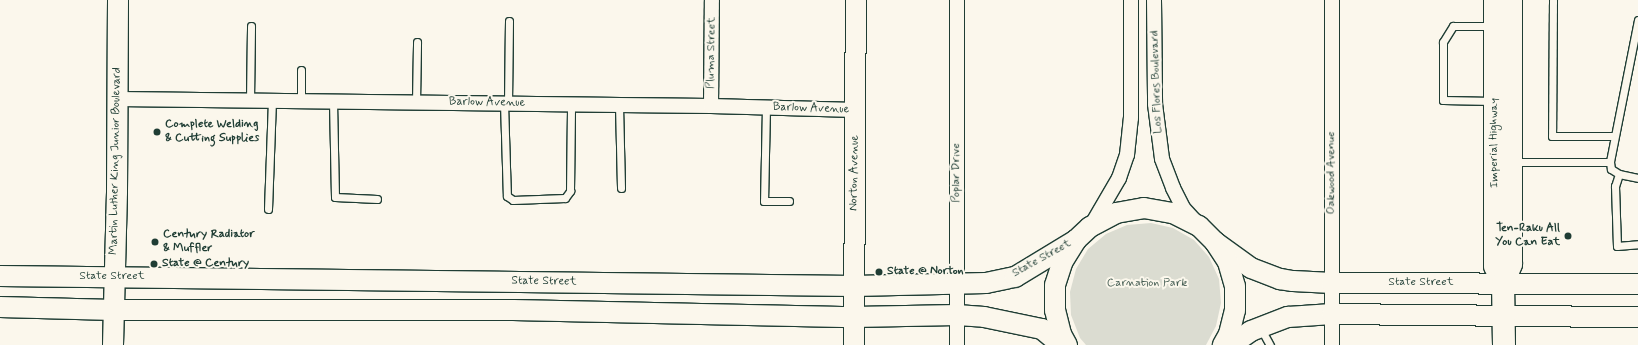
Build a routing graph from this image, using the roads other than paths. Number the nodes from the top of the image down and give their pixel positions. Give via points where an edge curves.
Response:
1 (118, 0) edge
2 (712, 0) edge
3 (856, 0) edge
4 (957, 0) edge
5 (1131, 0) edge
6 (1154, 0) edge
7 (1332, 0) edge
8 (1495, 0) edge
9 (1512, 0) edge
10 (1553, 0) edge
11 (1638, 20) edge
12 (509, 21) dead end
13 (251, 26) dead end
14 (1495, 26) junction
15 (417, 42) dead end
16 (301, 70) dead end
17 (117, 99) junction
18 (250, 100) junction
19 (272, 100) junction
20 (301, 101) junction
21 (333, 101) junction
22 (1495, 101) junction
23 (416, 102) junction
24 (506, 103) junction
25 (571, 104) junction
26 (619, 105) junction
27 (711, 106) junction
28 (766, 107) junction
29 (856, 110) junction
30 (1614, 136) junction
31 (1512, 162) junction
32 (1610, 162) junction
33 (1619, 174) junction
34 (1638, 178) edge
35 (621, 188) dead end
36 (377, 199) dead end
37 (789, 201) dead end
38 (268, 209) dead end
39 (1199, 226) junction
40 (1083, 233) junction
41 (1215, 242) junction
42 (1638, 244) edge
43 (0, 276) edge
44 (115, 278) junction
45 (514, 281) junction
46 (1332, 283) junction
47 (957, 284) junction
48 (1504, 284) junction
49 (1638, 284) edge
50 (854, 286) junction
51 (0, 307) edge
52 (114, 310) junction
53 (513, 310) junction
54 (1332, 314) junction
55 (957, 315) junction
56 (1504, 316) junction
57 (854, 317) junction
58 (1638, 317) edge
59 (1260, 327) junction
60 (113, 345) edge
61 (854, 345) edge
62 (957, 345) edge
63 (1061, 345) edge
64 (1067, 345) edge
65 (1223, 345) edge
66 (1231, 345) edge
67 (1270, 345) edge
68 (1332, 345) edge
69 (1504, 345) edge

1 - 17 main road, Martin Luther King Junior Boulevard
2 - 27 street, Pluma Street
3 - 29 main road, Norton Avenue
4 - 47 street, Poplar Drive
5 - 40 street, Los Flores Boulevard via 1131,118 1127,155 1119,178
6 - 39 street, Los Flores Boulevard via 1155,104 1162,159 1183,208
7 - 46 street, Oakwood Avenue
8 - 14 main road, Imperial Highway
9 - 31 main road, Imperial Highway
10 - 30 lane via 1552,136
11 - 30 lane
12 - 24 lane
13 - 18 lane
14 - 22 main road, Imperial Highway
14 - 22 lane via 1453,26 1443,42 1443,100
15 - 23 lane
16 - 20 lane
17 - 18 street, Barlow Avenue
17 - 44 main road, Martin Luther King Junior Boulevard
18 - 19 street, Barlow Avenue
19 - 20 street, Barlow Avenue
19 - 38 lane
20 - 21 street, Barlow Avenue
21 - 23 street, Barlow Avenue
21 - 36 lane via 335,197
22 - 48 main road, Imperial Highway via 1495,266
23 - 24 street, Barlow Avenue
24 - 25 street, Barlow Avenue
24 - 25 lane via 507,196 513,200 565,198 570,191
25 - 26 street, Barlow Avenue
26 - 27 street, Barlow Avenue
26 - 35 lane
27 - 28 street, Barlow Avenue
28 - 29 street, Barlow Avenue
28 - 37 lane via 764,201
29 - 50 main road, Norton Avenue
30 - 32 lane
31 - 32 lane
31 - 48 main road, Imperial Highway via 1512,264
32 - 33 lane via 1611,169
33 - 34 lane
33 - 42 lane via 1615,186 1617,246
39 - 40 main road, State Street via 1173,213 1144,208 1116,213
39 - 41 main road, State Street
40 - 47 main road, State Street via 1015,277 986,283
40 - 64 main road via 1063,261 1056,285 1055,310 1061,334
41 - 46 main road, State Street via 1251,268 1280,279
41 - 65 main road via 1228,262 1235,286 1235,310 1229,334
43 - 44 main road, State Street
44 - 45 main road, State Street
44 - 52 main road, Martin Luther King Junior Boulevard
45 - 50 main road, State Street
45 - 53 main road
46 - 48 main road, State Street
46 - 54 street, Oakwood Avenue
47 - 50 main road, State Street
47 - 55 street, Poplar Drive
48 - 49 main road, State Street
48 - 56 main road, Imperial Highway
50 - 57 main road, Norton Avenue
51 - 52 main road
52 - 53 main road
52 - 60 main road, Martin Luther King Junior Boulevard
53 - 57 main road
54 - 56 main road
54 - 59 main road via 1288,317
54 - 68 street, Oakwood Avenue
55 - 57 main road
55 - 62 street, Poplar Drive
55 - 63 main road via 984,317 1042,329
56 - 58 main road
56 - 69 main road, Imperial Highway
57 - 61 main road, Norton Avenue
59 - 66 main road
59 - 67 lane

